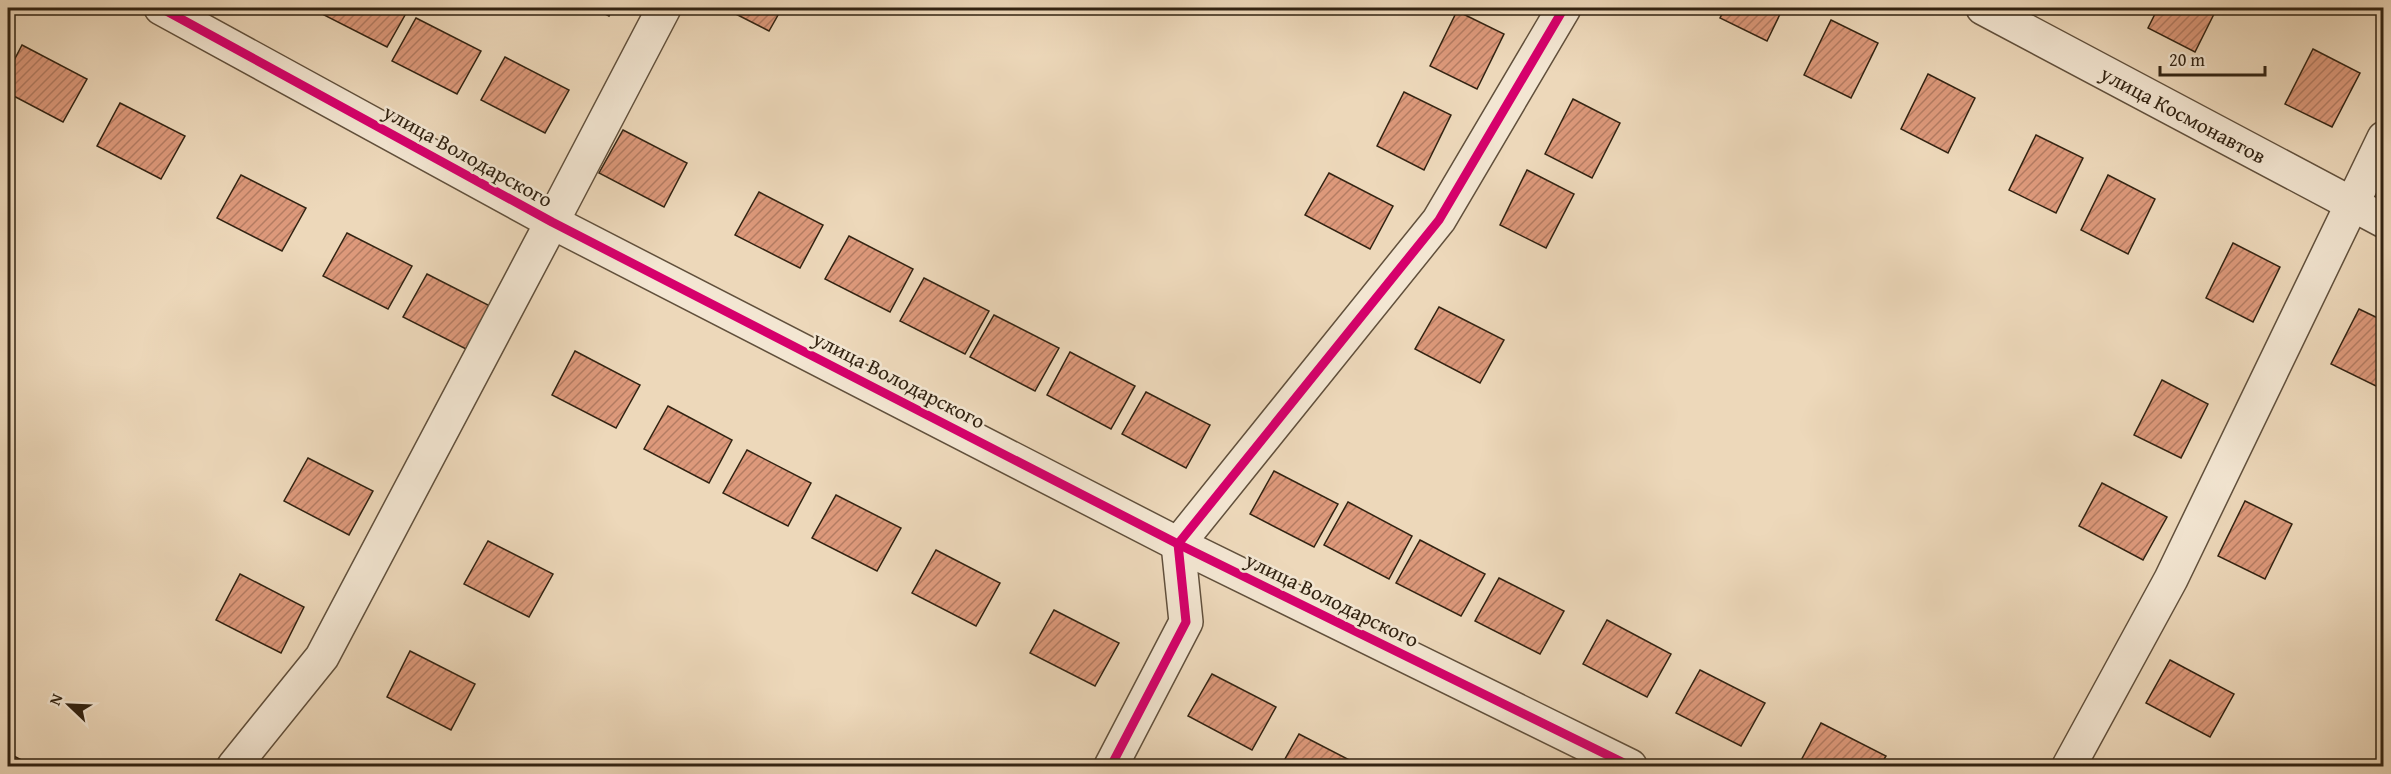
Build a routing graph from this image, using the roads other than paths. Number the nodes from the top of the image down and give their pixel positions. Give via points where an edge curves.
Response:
1 (160, 8) edge
2 (664, 8) edge
3 (1564, 8) edge
4 (1983, 8) edge
5 (2384, 138) edge
6 (2352, 206) junction
7 (2384, 221) edge
8 (552, 222) junction
9 (1178, 544) junction
10 (234, 766) edge
11 (1111, 766) edge
12 (1630, 766) edge
13 (2069, 766) edge

1 - 8 street, улица Володарского
2 - 8 street
3 - 9 street via 1439,220
4 - 6 street, улица Космонавтов
5 - 6 street
6 - 7 street, улица Космонавтов
6 - 13 street via 2171,579
8 - 9 street, улица Володарского
8 - 10 street via 322,657
9 - 11 street via 1186,622
9 - 12 street, улица Володарского

